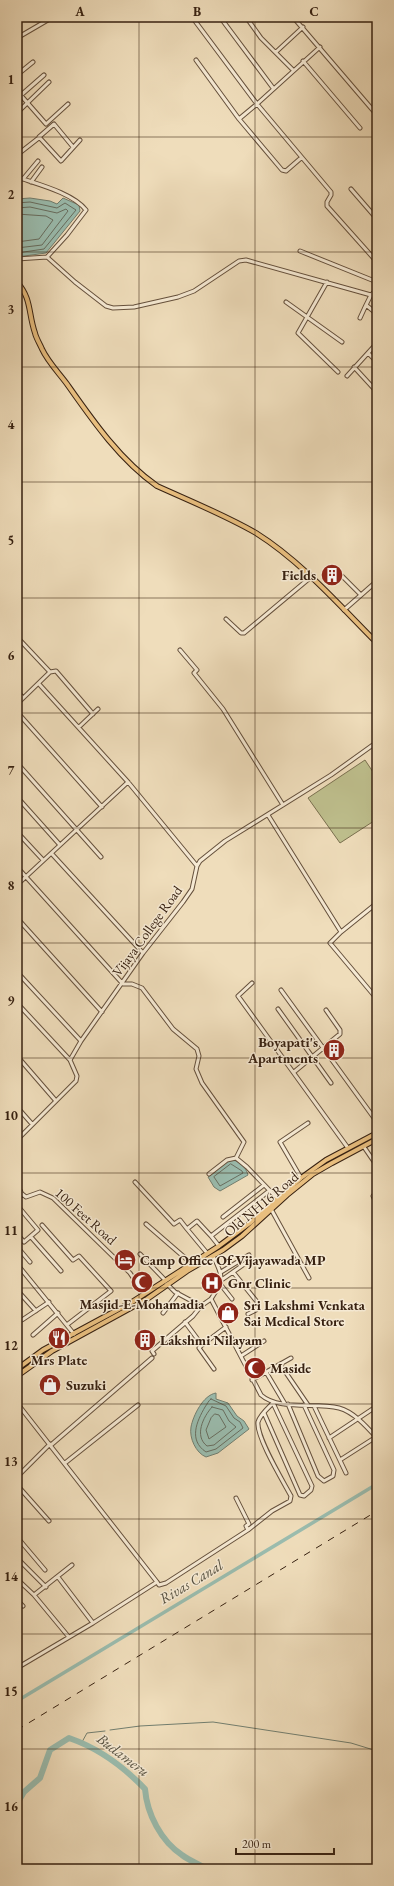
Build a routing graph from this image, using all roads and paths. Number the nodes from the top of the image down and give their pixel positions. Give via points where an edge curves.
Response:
1 (192, 17) edge
2 (220, 17) edge
3 (246, 17) edge
4 (293, 17) edge
5 (51, 18) edge
6 (302, 27) junction
7 (17, 38) edge
8 (320, 47) junction
9 (276, 52) junction
10 (196, 60) dead end
11 (303, 61) junction
12 (33, 62) dead end
13 (293, 70) junction
14 (17, 75) edge
15 (44, 75) dead end
16 (49, 82) dead end
17 (274, 88) junction
18 (17, 91) edge
19 (20, 96) junction
20 (28, 104) junction
21 (68, 104) dead end
22 (257, 104) junction
23 (17, 113) edge
24 (377, 115) edge
25 (240, 119) junction
26 (46, 124) junction
27 (49, 128) junction
28 (360, 128) dead end
29 (40, 138) junction
30 (80, 140) dead end
31 (73, 147) junction
32 (17, 155) edge
33 (301, 158) junction
34 (38, 161) dead end
35 (42, 167) dead end
36 (17, 177) edge
37 (23, 179) junction
38 (31, 182) junction
39 (351, 189) dead end
40 (377, 219) edge
41 (300, 251) dead end
42 (47, 257) junction
43 (17, 259) edge
44 (377, 262) edge
45 (17, 282) edge
46 (327, 282) junction
47 (377, 282) edge
48 (377, 289) edge
49 (370, 295) junction
50 (286, 302) dead end
51 (366, 305) junction
52 (377, 314) edge
53 (308, 317) junction
54 (360, 318) dead end
55 (342, 342) dead end
56 (377, 343) edge
57 (368, 353) junction
58 (377, 362) edge
59 (354, 367) junction
60 (338, 372) dead end
61 (347, 376) dead end
62 (377, 392) edge
63 (336, 570) dead end
64 (311, 577) junction
65 (377, 582) edge
66 (373, 585) junction
67 (377, 589) edge
68 (362, 596) junction
69 (344, 610) junction
70 (226, 619) dead end
71 (17, 637) edge
72 (377, 643) edge
73 (180, 650) dead end
74 (50, 672) junction
75 (39, 684) junction
76 (17, 691) edge
77 (23, 698) junction
78 (17, 704) edge
79 (98, 709) dead end
80 (17, 712) edge
81 (92, 714) junction
82 (79, 727) junction
83 (377, 742) edge
84 (17, 763) edge
85 (128, 782) junction
86 (17, 797) edge
87 (283, 806) junction
88 (102, 807) junction
89 (268, 815) junction
90 (77, 829) junction
91 (17, 832) edge
92 (60, 844) junction
93 (52, 854) junction
94 (101, 857) dead end
95 (43, 860) junction
96 (17, 866) edge
97 (196, 866) junction
98 (26, 877) junction
99 (17, 885) edge
100 (377, 903) edge
101 (17, 918) edge
102 (342, 932) junction
103 (330, 943) junction
104 (326, 944) dead end
105 (143, 953) junction
106 (17, 972) edge
107 (252, 983) dead end
108 (123, 984) junction
109 (281, 990) dead end
110 (377, 999) edge
111 (17, 1002) edge
112 (278, 1009) dead end
113 (326, 1010) dead end
114 (102, 1012) junction
115 (81, 1041) junction
116 (323, 1048) junction
117 (17, 1056) edge
118 (313, 1057) junction
119 (70, 1060) junction
120 (294, 1072) junction
121 (330, 1083) dead end
122 (56, 1102) junction
123 (17, 1107) edge
124 (377, 1122) edge
125 (308, 1123) dead end
126 (32, 1124) junction
127 (377, 1132) edge
128 (377, 1139) edge
129 (17, 1140) edge
130 (364, 1147) junction
131 (348, 1148) junction
132 (236, 1158) junction
133 (377, 1166) edge
134 (209, 1174) dead end
135 (301, 1178) junction
136 (135, 1182) dead end
137 (17, 1184) edge
138 (264, 1185) junction
139 (17, 1190) edge
140 (269, 1191) junction
141 (377, 1191) edge
142 (22, 1193) junction
143 (17, 1198) edge
144 (277, 1198) junction
145 (17, 1205) edge
146 (377, 1205) edge
147 (271, 1209) junction
148 (223, 1217) dead end
149 (146, 1224) dead end
150 (42, 1225) dead end
151 (187, 1229) junction
152 (17, 1234) edge
153 (211, 1236) junction
154 (31, 1237) junction
155 (219, 1246) junction
156 (17, 1250) edge
157 (207, 1253) junction
158 (140, 1254) dead end
159 (249, 1255) dead end
160 (213, 1256) junction
161 (250, 1260) dead end
162 (30, 1262) dead end
163 (191, 1263) junction
164 (17, 1264) edge
165 (61, 1272) dead end
166 (221, 1272) junction
167 (233, 1272) junction
168 (309, 1278) dead end
169 (222, 1279) junction
170 (166, 1282) junction
171 (221, 1285) junction
172 (17, 1290) edge
173 (178, 1293) junction
174 (144, 1294) junction
175 (147, 1299) junction
176 (211, 1299) junction
177 (232, 1299) dead end
178 (49, 1302) junction
179 (201, 1306) junction
180 (36, 1311) junction
181 (58, 1313) junction
182 (163, 1314) dead end
183 (248, 1314) dead end
184 (17, 1319) edge
185 (184, 1322) junction
186 (68, 1324) junction
187 (226, 1327) junction
188 (74, 1334) junction
189 (33, 1335) dead end
190 (264, 1341) dead end
191 (202, 1345) junction
192 (154, 1354) dead end
193 (241, 1356) junction
194 (152, 1358) dead end
195 (291, 1358) dead end
196 (280, 1364) junction
197 (17, 1369) edge
198 (214, 1369) dead end
199 (266, 1372) junction
200 (17, 1376) edge
201 (252, 1380) junction
202 (17, 1403) edge
203 (273, 1403) junction
204 (287, 1404) junction
205 (138, 1405) dead end
206 (306, 1405) junction
207 (314, 1406) junction
208 (377, 1406) edge
209 (264, 1413) junction
210 (358, 1419) junction
211 (376, 1436) edge
212 (329, 1438) junction
213 (50, 1445) junction
214 (340, 1460) junction
215 (65, 1463) junction
216 (346, 1472) dead end
217 (17, 1477) edge
218 (17, 1485) edge
219 (236, 1498) dead end
220 (50, 1521) dead end
221 (248, 1530) junction
222 (17, 1537) edge
223 (17, 1558) edge
224 (72, 1565) dead end
225 (45, 1570) dead end
226 (58, 1577) junction
227 (17, 1579) edge
228 (157, 1582) junction
229 (46, 1586) junction
230 (34, 1595) junction
231 (17, 1600) edge
232 (23, 1606) dead end
233 (93, 1623) junction
234 (68, 1636) junction
235 (17, 1668) edge

1 - 22 street
2 - 17 street
3 - 9 street via 261,38
4 - 6 street
5 - 7 street
6 - 8 street
6 - 9 street
8 - 11 street
8 - 24 street
9 - 13 street
10 - 25 street
11 - 13 street
11 - 28 street
12 - 14 street
13 - 17 street
15 - 19 street
16 - 20 street
17 - 22 street
18 - 19 street
19 - 20 street
20 - 23 street
20 - 26 street
21 - 26 street
22 - 25 street
22 - 33 street
25 - 33 street via 283,171
26 - 27 street
27 - 29 street
27 - 31 street via 54,124
29 - 31 street via 61,161
29 - 32 street
30 - 31 street
33 - 44 street via 331,192 327,206
34 - 37 street
35 - 38 street
36 - 37 street
37 - 38 street
38 - 42 street via 81,203 86,210
39 - 40 street
41 - 47 street
42 - 43 street
42 - 46 street via 106,306 113,308 140,306 189,293 239,261 246,260
45 - 64 main road via 28,299 35,333 44,352 98,428 147,479 256,534
46 - 49 street
46 - 53 street
48 - 49 street
49 - 51 street
50 - 53 street
51 - 52 street
51 - 54 street
53 - 55 street
53 - 60 street via 298,331 299,335
56 - 57 street
57 - 58 street
57 - 59 street
59 - 61 street
59 - 62 street
63 - 68 street
64 - 69 main road
64 - 70 street via 244,633
65 - 66 street
66 - 67 street
66 - 68 street
68 - 69 street
69 - 72 main road
71 - 74 street
73 - 87 street via 197,670 194,673 223,709
74 - 75 street
74 - 81 street via 56,671
75 - 77 street
75 - 82 street
76 - 77 street
77 - 78 street
79 - 81 street
80 - 88 street
81 - 82 street
82 - 85 street
83 - 87 street
84 - 90 street
85 - 88 street
85 - 97 street
86 - 92 street
87 - 89 street
88 - 90 street
89 - 97 street via 208,853
89 - 102 street
90 - 92 street
90 - 94 street
91 - 95 street
92 - 93 street
93 - 95 street
93 - 105 street
95 - 98 street
96 - 98 street
97 - 105 street, Vijaya College Road via 194,880 187,896
98 - 99 street
98 - 108 street
100 - 102 street
101 - 114 street
102 - 103 street
103 - 104 street
103 - 110 street
105 - 108 street, Vijaya College Road
106 - 115 street
107 - 120 street via 238,996
108 - 114 street, Vijaya College Road
108 - 132 street via 142,988 173,1028 196,1049 199,1056 196,1069 202,1084 244,1142
109 - 116 street
111 - 119 street
112 - 118 street
113 - 116 street via 341,1032
114 - 115 street, Vijaya College Road
115 - 119 street, Vijaya College Road
116 - 118 street
116 - 124 street
117 - 122 street
118 - 120 street
118 - 121 street
119 - 122 street via 77,1076 76,1081
120 - 131 street
122 - 126 street
123 - 126 street
125 - 135 street via 280,1142
126 - 129 street
127 - 131 main road, Old NH16 Road
128 - 130 main road, Old NH16 Road
130 - 133 street
130 - 147 main road, Old NH16 Road via 314,1174
131 - 135 main road, Old NH16 Road
132 - 134 street via 226,1160
132 - 138 street
135 - 144 main road, Old NH16 Road
136 - 151 street via 174,1224 180,1220
137 - 142 street
138 - 140 street
138 - 148 street
139 - 142 street
140 - 144 street
140 - 153 street
141 - 146 street via 373,1196
142 - 143 street
142 - 174 street, 100 Feet Road via 29,1197 40,1192 53,1198 130,1273
144 - 155 main road, Old NH16 Road via 250,1223
145 - 154 street via 38,1230
147 - 160 main road, Old NH16 Road via 242,1236
147 - 168 street
149 - 163 street
150 - 186 street via 73,1260 79,1256 111,1291
151 - 153 street via 197,1221
151 - 157 street
152 - 154 street via 24,1242
153 - 155 street
154 - 165 street
155 - 157 main road, Old NH16 Road
156 - 162 street via 19,1249
157 - 163 main road, Old NH16 Road
158 - 170 street
159 - 166 street
160 - 166 street
160 - 170 main road, Old NH16 Road
161 - 167 street
163 - 170 main road, Old NH16 Road
164 - 178 street
166 - 169 street
167 - 169 street
167 - 183 street via 258,1303 256,1310
169 - 171 street
170 - 173 street
170 - 174 main road, Old NH16 Road
170 - 175 main road, Old NH16 Road
171 - 176 street
171 - 177 street
172 - 180 street
173 - 179 street
173 - 182 street
174 - 175 main road
174 - 188 main road, Old NH16 Road
175 - 200 main road, Old NH16 Road via 52,1351
176 - 179 street
176 - 187 street
178 - 180 street
178 - 181 street
179 - 185 street
180 - 184 street via 22,1320
181 - 186 street
181 - 189 street
185 - 191 street
185 - 192 street via 152,1351
186 - 188 street
187 - 191 street
187 - 193 street
188 - 197 main road, Old NH16 Road via 43,1350
190 - 193 street
191 - 198 street via 199,1348
193 - 201 street
194 - 213 street
195 - 196 street
196 - 199 street
196 - 206 street
199 - 201 street
199 - 204 street
201 - 203 street via 261,1395
202 - 213 street
203 - 204 street
203 - 209 street
203 - 209 street via 312,1486 304,1496 299,1493
204 - 206 street
204 - 206 street via 318,1476 324,1481 333,1476 334,1470
205 - 215 street
206 - 207 street
207 - 210 street via 339,1408
207 - 212 street
208 - 210 street
209 - 221 street via 260,1418 259,1429 291,1499
210 - 211 street
210 - 212 street
211 - 214 street
212 - 214 street
213 - 215 street
213 - 217 street
214 - 216 street
215 - 228 street
218 - 220 street
219 - 221 street via 249,1524 246,1526
221 - 228 street via 166,1583 159,1585
222 - 225 street
223 - 229 street
224 - 226 street
226 - 229 street
226 - 233 street
227 - 230 street
228 - 233 street
229 - 230 street
230 - 234 street
231 - 232 street
233 - 234 street
234 - 235 street

